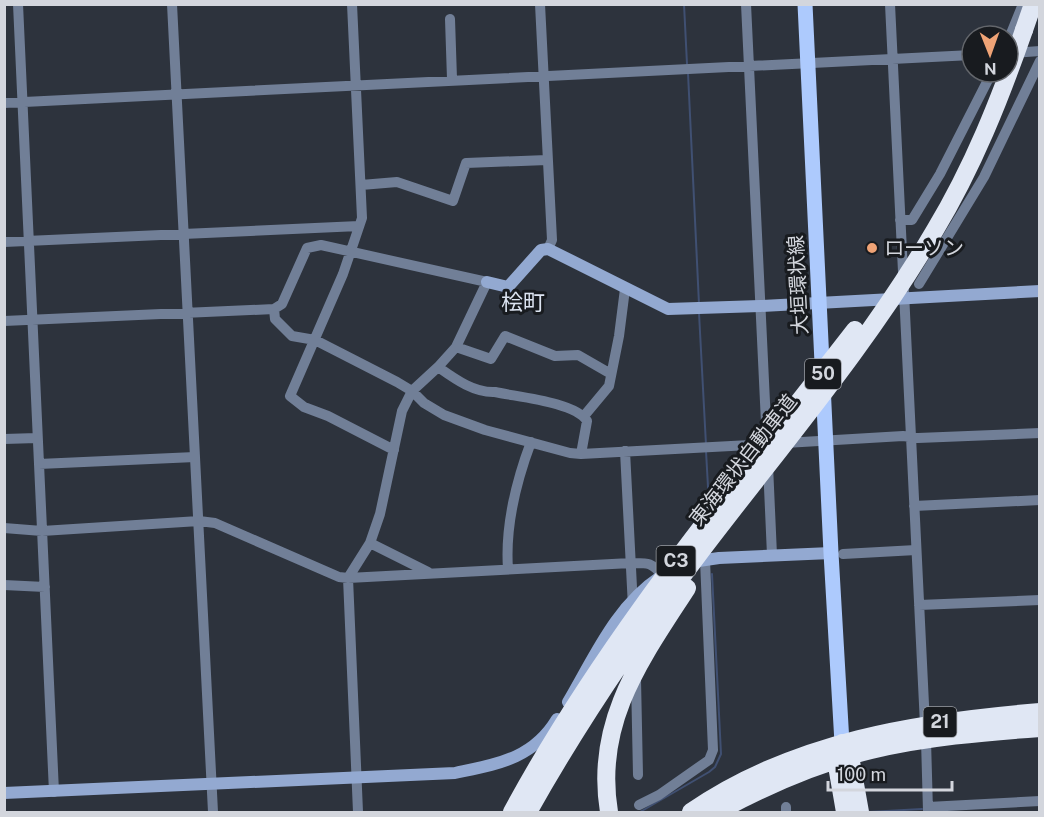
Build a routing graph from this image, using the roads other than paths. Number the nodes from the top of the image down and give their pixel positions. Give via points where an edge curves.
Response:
1 (18, 4) edge
2 (172, 4) edge
3 (352, 4) edge
4 (540, 4) edge
5 (746, 4) edge
6 (805, 4) edge
7 (890, 4) edge
8 (1023, 4) edge
9 (1033, 4) edge
10 (450, 19) dead end
11 (1015, 24) edge
12 (1024, 30) junction
13 (1020, 38) edge
14 (1040, 51) edge
15 (1020, 52) edge
16 (960, 55) edge
17 (893, 58) junction
18 (1040, 61) edge
19 (808, 63) junction
20 (748, 65) junction
21 (544, 75) junction
22 (452, 80) junction
23 (356, 84) junction
24 (986, 84) edge
25 (999, 84) edge
26 (176, 93) junction
27 (22, 102) junction
28 (4, 103) edge
29 (547, 160) junction
30 (361, 185) junction
31 (926, 200) junction
32 (960, 218) junction
33 (900, 220) junction
34 (359, 226) junction
35 (184, 234) junction
36 (28, 241) junction
37 (4, 242) edge
38 (548, 249) junction
39 (351, 251) junction
40 (487, 282) junction
41 (919, 284) dead end
42 (625, 289) junction
43 (1040, 291) edge
44 (904, 298) junction
45 (820, 303) junction
46 (760, 306) junction
47 (274, 309) junction
48 (188, 312) junction
49 (31, 320) junction
50 (4, 321) edge
51 (315, 340) junction
52 (456, 347) junction
53 (438, 367) junction
54 (611, 374) junction
55 (412, 391) junction
56 (810, 412) junction
57 (584, 416) junction
58 (1040, 433) edge
59 (911, 437) junction
60 (38, 438) junction
61 (4, 439) edge
62 (826, 440) junction
63 (531, 442) junction
64 (767, 444) junction
65 (394, 450) junction
66 (625, 451) junction
67 (581, 453) junction
68 (195, 457) junction
69 (39, 464) junction
70 (1040, 500) edge
71 (914, 506) junction
72 (199, 521) junction
73 (4, 528) edge
74 (42, 531) junction
75 (369, 543) junction
76 (916, 550) junction
77 (837, 553) junction
78 (772, 555) junction
79 (705, 560) junction
80 (631, 563) junction
81 (508, 570) junction
82 (431, 574) junction
83 (662, 575) junction
84 (348, 578) junction
85 (4, 585) edge
86 (45, 587) junction
87 (633, 597) junction
88 (1040, 600) edge
89 (919, 605) junction
90 (1040, 712) edge
91 (568, 716) junction
92 (1040, 728) edge
93 (926, 732) junction
94 (843, 753) junction
95 (638, 775) dead end
96 (357, 777) junction
97 (212, 783) junction
98 (54, 792) junction
99 (4, 793) edge
100 (1040, 801) edge
101 (639, 805) dead end
102 (1016, 807) edge
103 (928, 810) edge
104 (213, 813) edge
105 (358, 813) edge
106 (505, 813) edge
107 (512, 813) edge
108 (528, 813) edge
109 (609, 813) edge
110 (692, 813) edge
111 (717, 813) edge
112 (845, 813) edge
113 (860, 813) edge

1 - 27 street
2 - 26 street
3 - 23 street
4 - 21 street
5 - 20 street
6 - 19 main road, 大垣環状線 / 50
7 - 17 street
8 - 11 street
9 - 12 highway, 東海環状自動車道 / C3
10 - 22 street
12 - 13 highway, 東海環状自動車道 / C3, bridge
12 - 56 highway, 東海環状自動車道 / C3, bridge via 984,135 935,231
14 - 15 street
16 - 17 street
17 - 19 street
17 - 33 street
18 - 32 street
19 - 20 street
19 - 45 main road, 大垣環状線 / 50
20 - 21 street
20 - 46 street
21 - 22 street
21 - 29 street
22 - 23 street
23 - 26 street
23 - 30 street
24 - 31 street
25 - 91 highway, 東海環状自動車道 / C3, bridge via 951,180 890,280 637,613
26 - 27 street
26 - 35 street
27 - 28 street
27 - 36 street
29 - 30 street via 466,163 453,201 397,182
29 - 38 street via 552,240
30 - 34 street
31 - 32 street
31 - 33 street via 912,220
32 - 41 street
33 - 44 street
34 - 35 street
34 - 39 street
35 - 36 street
35 - 48 street
36 - 37 street
36 - 49 street
38 - 40 street via 541,250 508,287
38 - 42 street
39 - 40 street
39 - 47 street via 321,245 307,248 282,304
39 - 51 street
40 - 52 street
42 - 46 street via 662,308
42 - 54 street
43 - 44 street
44 - 45 street
44 - 59 street
45 - 46 street
45 - 62 main road, 大垣環状線 / 50
46 - 64 street
47 - 48 street
47 - 51 street via 275,319 292,336
48 - 49 street
48 - 68 street
49 - 50 street
49 - 60 street
51 - 55 street
51 - 65 street via 290,396 304,407
52 - 53 street
52 - 54 street via 491,359 504,336 555,356 578,355
53 - 55 street
53 - 57 street via 456,380 485,392 564,406
54 - 57 street via 609,386
55 - 63 street via 444,415
55 - 65 street via 402,411
56 - 108 highway, 東海環状自動車道 / C3, bridge via 650,620
56 - 109 highway, bridge via 700,568 629,680 609,743
57 - 67 street via 587,421
58 - 59 street
59 - 62 street
59 - 71 street
60 - 61 street
60 - 69 street
62 - 64 street
62 - 77 main road, 大垣環状線 / 50
63 - 67 street
63 - 81 street via 512,507
64 - 66 street
64 - 78 street
65 - 75 street via 380,514
66 - 67 street
66 - 80 street
68 - 69 street
68 - 72 street
69 - 74 street
70 - 71 street
71 - 76 street
72 - 74 street
72 - 84 street via 216,523
72 - 97 street
73 - 74 street
74 - 86 street
75 - 82 street
75 - 84 street
76 - 77 street
76 - 89 street
77 - 78 street
77 - 94 main road, 大垣環状線 / 50
78 - 79 street
79 - 83 street
79 - 101 street via 713,750 709,760
80 - 81 street
80 - 83 street via 650,563
80 - 87 street
81 - 82 street
82 - 84 street
83 - 87 street
84 - 96 street
85 - 86 street
86 - 98 street
87 - 95 street
87 - 96 street via 538,744 498,764 455,773
88 - 89 street
89 - 93 street
90 - 93 highway, 21
91 - 106 highway, bridge
91 - 107 highway, 東海環状自動車道 / C3, bridge
92 - 93 highway, 21 via 969,734
93 - 94 highway, 21 via 870,735
93 - 103 street
94 - 110 highway, 21 via 783,763
94 - 111 highway, 21
94 - 112 highway
94 - 113 highway
96 - 97 street
96 - 105 street
97 - 98 street
97 - 104 street
98 - 99 street
100 - 102 street
102 - 103 street

